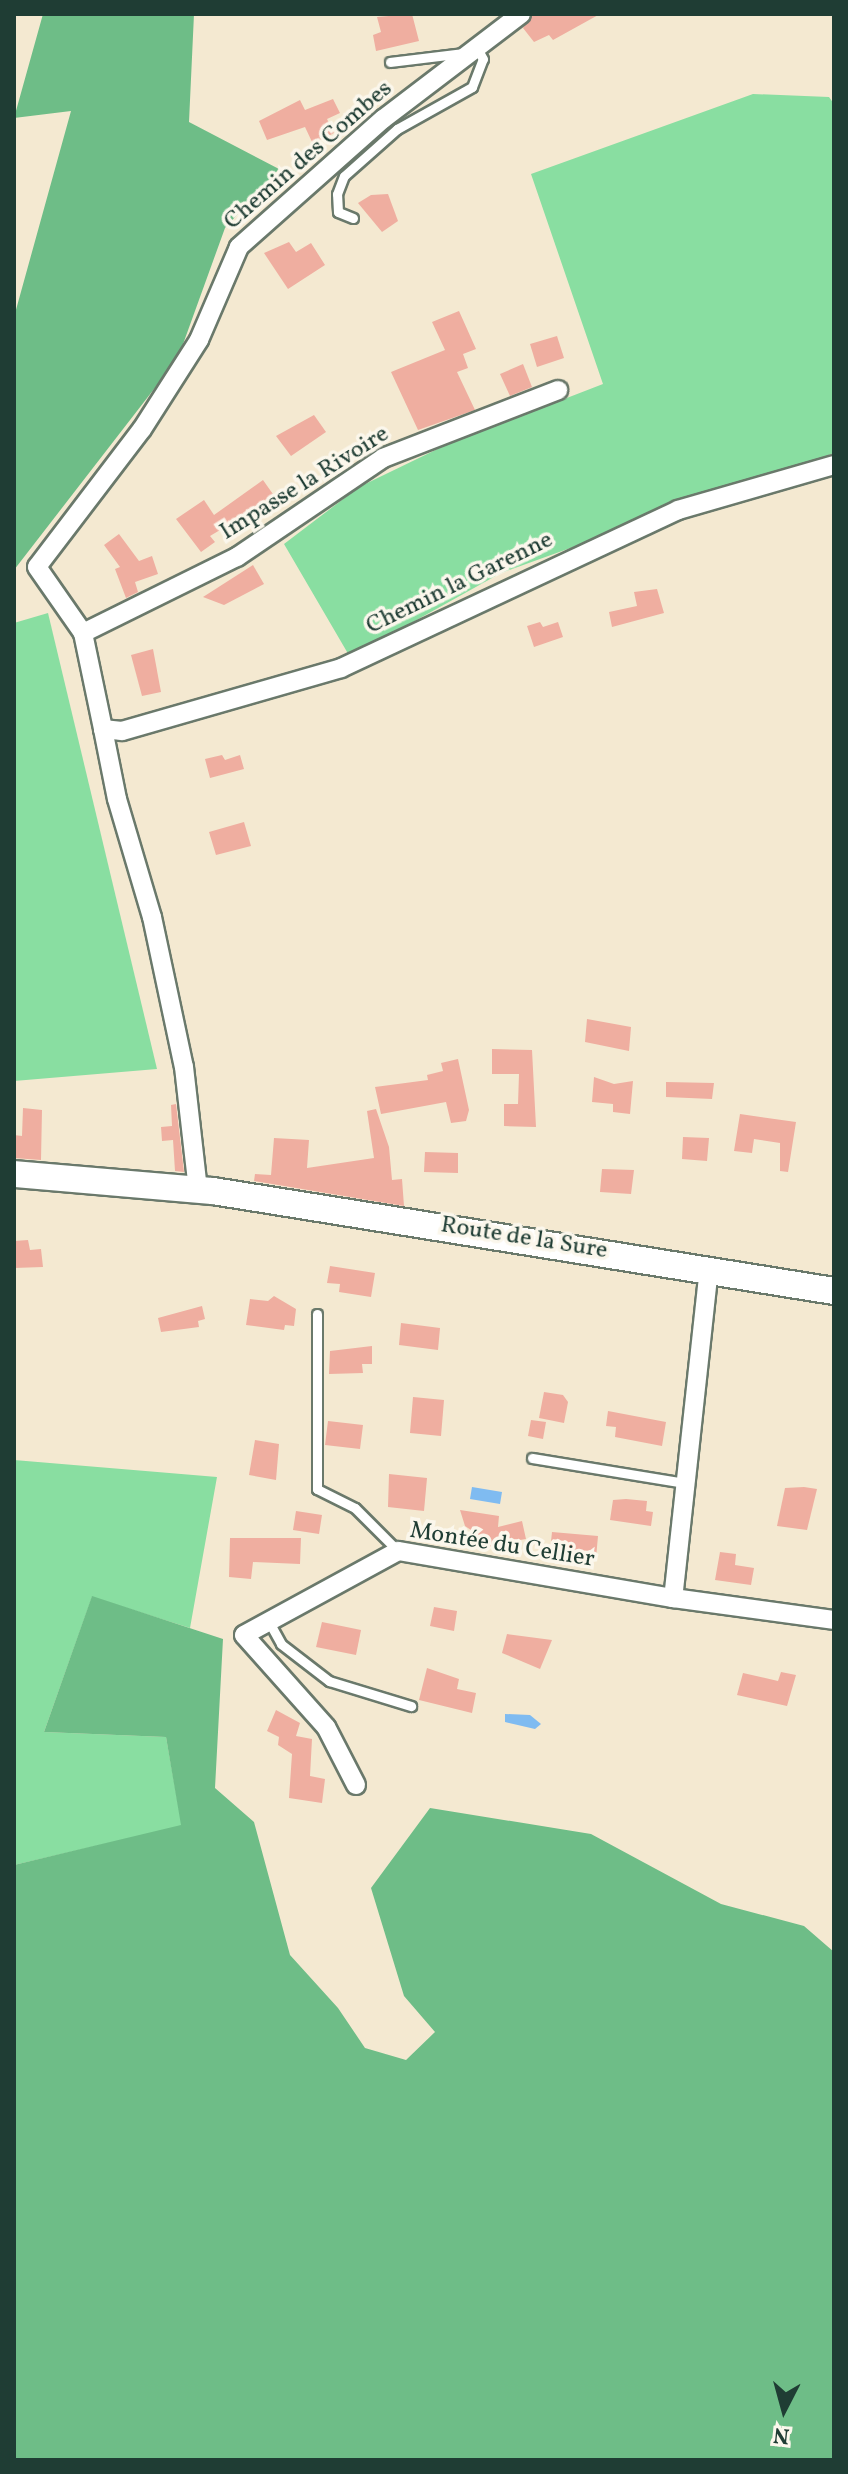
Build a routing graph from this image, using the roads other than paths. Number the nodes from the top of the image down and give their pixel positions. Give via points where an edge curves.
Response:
1 (521, 14) edge
2 (474, 50) junction
3 (390, 62) dead end
4 (353, 218) dead end
5 (558, 390) dead end
6 (834, 465) edge
7 (83, 633) junction
8 (103, 729) junction
9 (14, 1174) edge
10 (205, 1190) junction
11 (709, 1268) junction
12 (834, 1291) edge
13 (317, 1314) dead end
14 (532, 1458) dead end
15 (685, 1483) junction
16 (398, 1551) junction
17 (673, 1598) junction
18 (834, 1620) edge
19 (269, 1622) junction
20 (411, 1706) dead end
21 (356, 1785) dead end

1 - 2 street, Chemin des Combes
2 - 3 lane
2 - 4 lane via 483,59 472,87 397,129 344,176 338,212
2 - 7 street, Chemin des Combes via 383,119 239,247 199,340 142,429 37,567
5 - 7 street, Impasse la Rivoire via 383,458 237,557
6 - 8 street, Chemin la Garenne via 678,510 341,668 122,731
7 - 8 street
8 - 10 street via 117,799 152,917
9 - 10 main road, Route de la Sure
10 - 11 main road, Route de la Sure
11 - 12 main road, Route de la Sure
11 - 15 street
13 - 16 lane via 317,1489 355,1508
14 - 15 lane
15 - 17 street
16 - 17 street, Montée du Cellier
16 - 19 street, Montée du Cellier
17 - 18 street, Montée du Cellier
19 - 20 lane via 281,1644 329,1681
19 - 21 street, Montée du Cellier via 244,1635 326,1727

